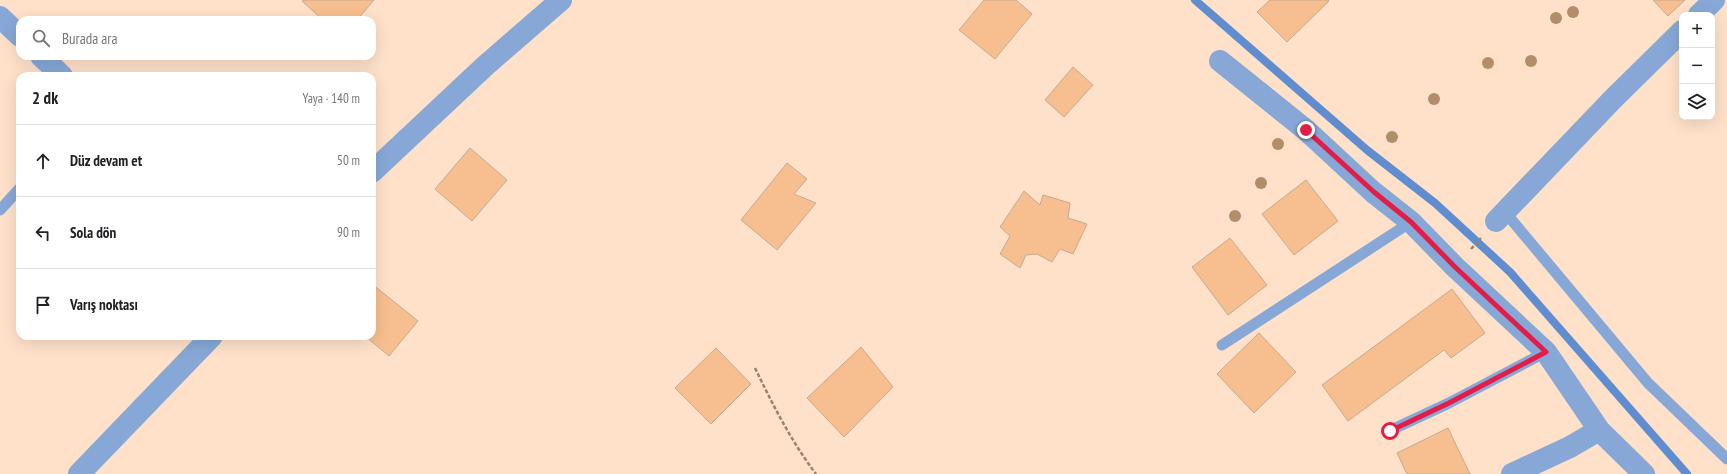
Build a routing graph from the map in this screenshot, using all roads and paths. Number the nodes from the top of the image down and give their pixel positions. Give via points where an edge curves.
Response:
1 (561, 0) edge
2 (1714, 0) edge
3 (1702, 12) edge
4 (0, 17) edge
5 (16, 32) edge
6 (1679, 35) edge
7 (45, 60) edge
8 (1220, 62) dead end
9 (58, 72) edge
10 (376, 168) edge
11 (16, 192) edge
12 (0, 210) edge
13 (1501, 216) joint
14 (1411, 222) junction
15 (208, 340) edge
16 (1222, 346) dead end
17 (1546, 352) junction
18 (755, 368) dead end
19 (1599, 430) junction
20 (1390, 431) dead end
21 (1727, 459) edge
22 (79, 474) edge
23 (816, 474) edge
24 (1512, 474) edge
25 (1644, 474) edge

1 - 10 street via 485,66
2 - 3 street
4 - 5 street
6 - 13 street
7 - 9 street
8 - 14 street via 1306,130
11 - 12 lane
13 - 21 lane via 1648,383
14 - 16 lane
14 - 17 street via 1459,263
15 - 22 street
17 - 19 street
17 - 20 lane
18 - 23 path via 796,446
19 - 24 street
19 - 25 street

